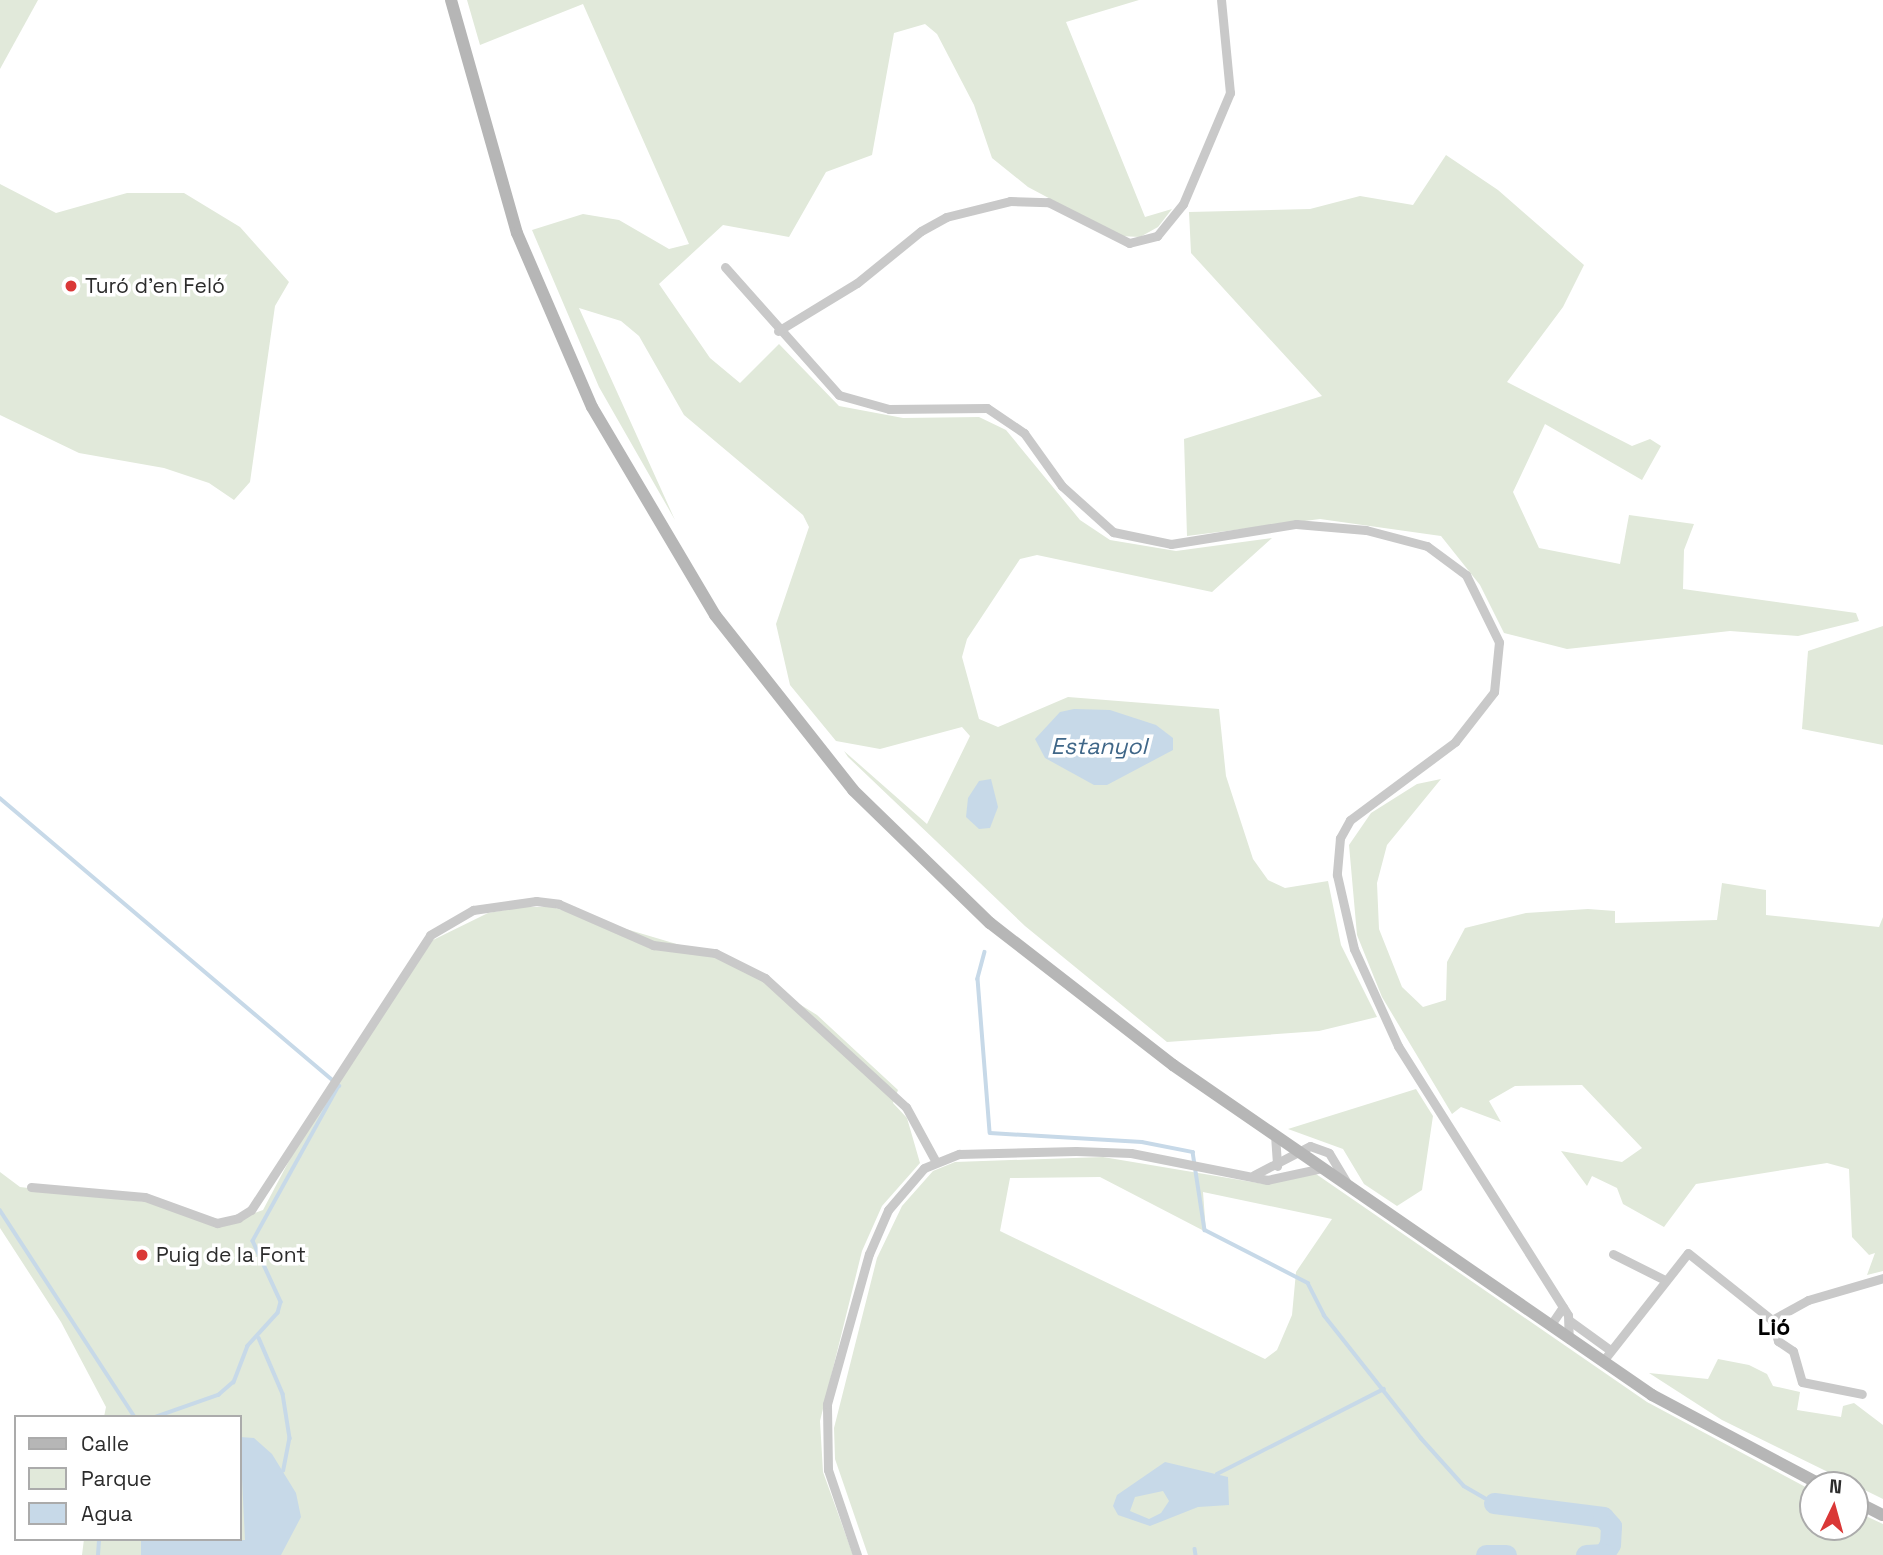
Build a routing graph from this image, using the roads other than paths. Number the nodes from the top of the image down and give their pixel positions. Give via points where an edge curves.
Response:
1 (451, 0) edge
2 (1221, 0) edge
3 (725, 267) dead end
4 (778, 331) junction
5 (1275, 1135) junction
6 (1297, 1151) junction
7 (936, 1162) junction
8 (1277, 1166) junction
9 (1322, 1168) junction
10 (1292, 1172) junction
11 (1249, 1177) junction
12 (1349, 1186) junction
13 (31, 1187) dead end
14 (1613, 1254) dead end
15 (1883, 1278) edge
16 (1665, 1280) junction
17 (1563, 1307) junction
18 (1772, 1320) junction
19 (1570, 1321) junction
20 (1550, 1325) junction
21 (1569, 1339) junction
22 (1606, 1356) junction
23 (1862, 1394) dead end
24 (1799, 1474) edge
25 (857, 1555) edge

1 - 5 main road via 493,160 550,316 635,488 729,636 853,790 981,915 1090,1004
2 - 4 street via 1230,93 1183,204 1157,236 1122,242 1048,202 1010,201 930,226 857,283
3 - 4 street
4 - 17 street via 823,381 859,404 961,405 1007,418 1062,486 1113,532 1171,544 1296,524 1366,530 1427,546 1466,575 1499,642 1494,692 1455,742 1350,820 1340,838 1337,875 1354,949 1398,1046
5 - 6 main road
5 - 8 street
6 - 8 street
6 - 9 main road
6 - 10 street
6 - 12 street via 1310,1146 1329,1153
7 - 11 street via 975,1152 1106,1151
7 - 13 street via 906,1107 765,978 715,953 653,945 584,914 536,901 473,910 430,935 251,1210 238,1218 217,1223 145,1197
7 - 25 street via 910,1181 878,1230 827,1404 828,1469
8 - 11 street
9 - 10 street
9 - 12 main road
10 - 11 street via 1267,1180
12 - 20 main road
14 - 16 street
15 - 18 street via 1808,1300
16 - 18 street via 1688,1253
16 - 22 street
17 - 19 street
17 - 20 street
18 - 23 street via 1778,1340 1793,1351 1802,1382
19 - 21 street
19 - 22 street
20 - 21 main road
21 - 22 main road
22 - 24 main road via 1700,1424

